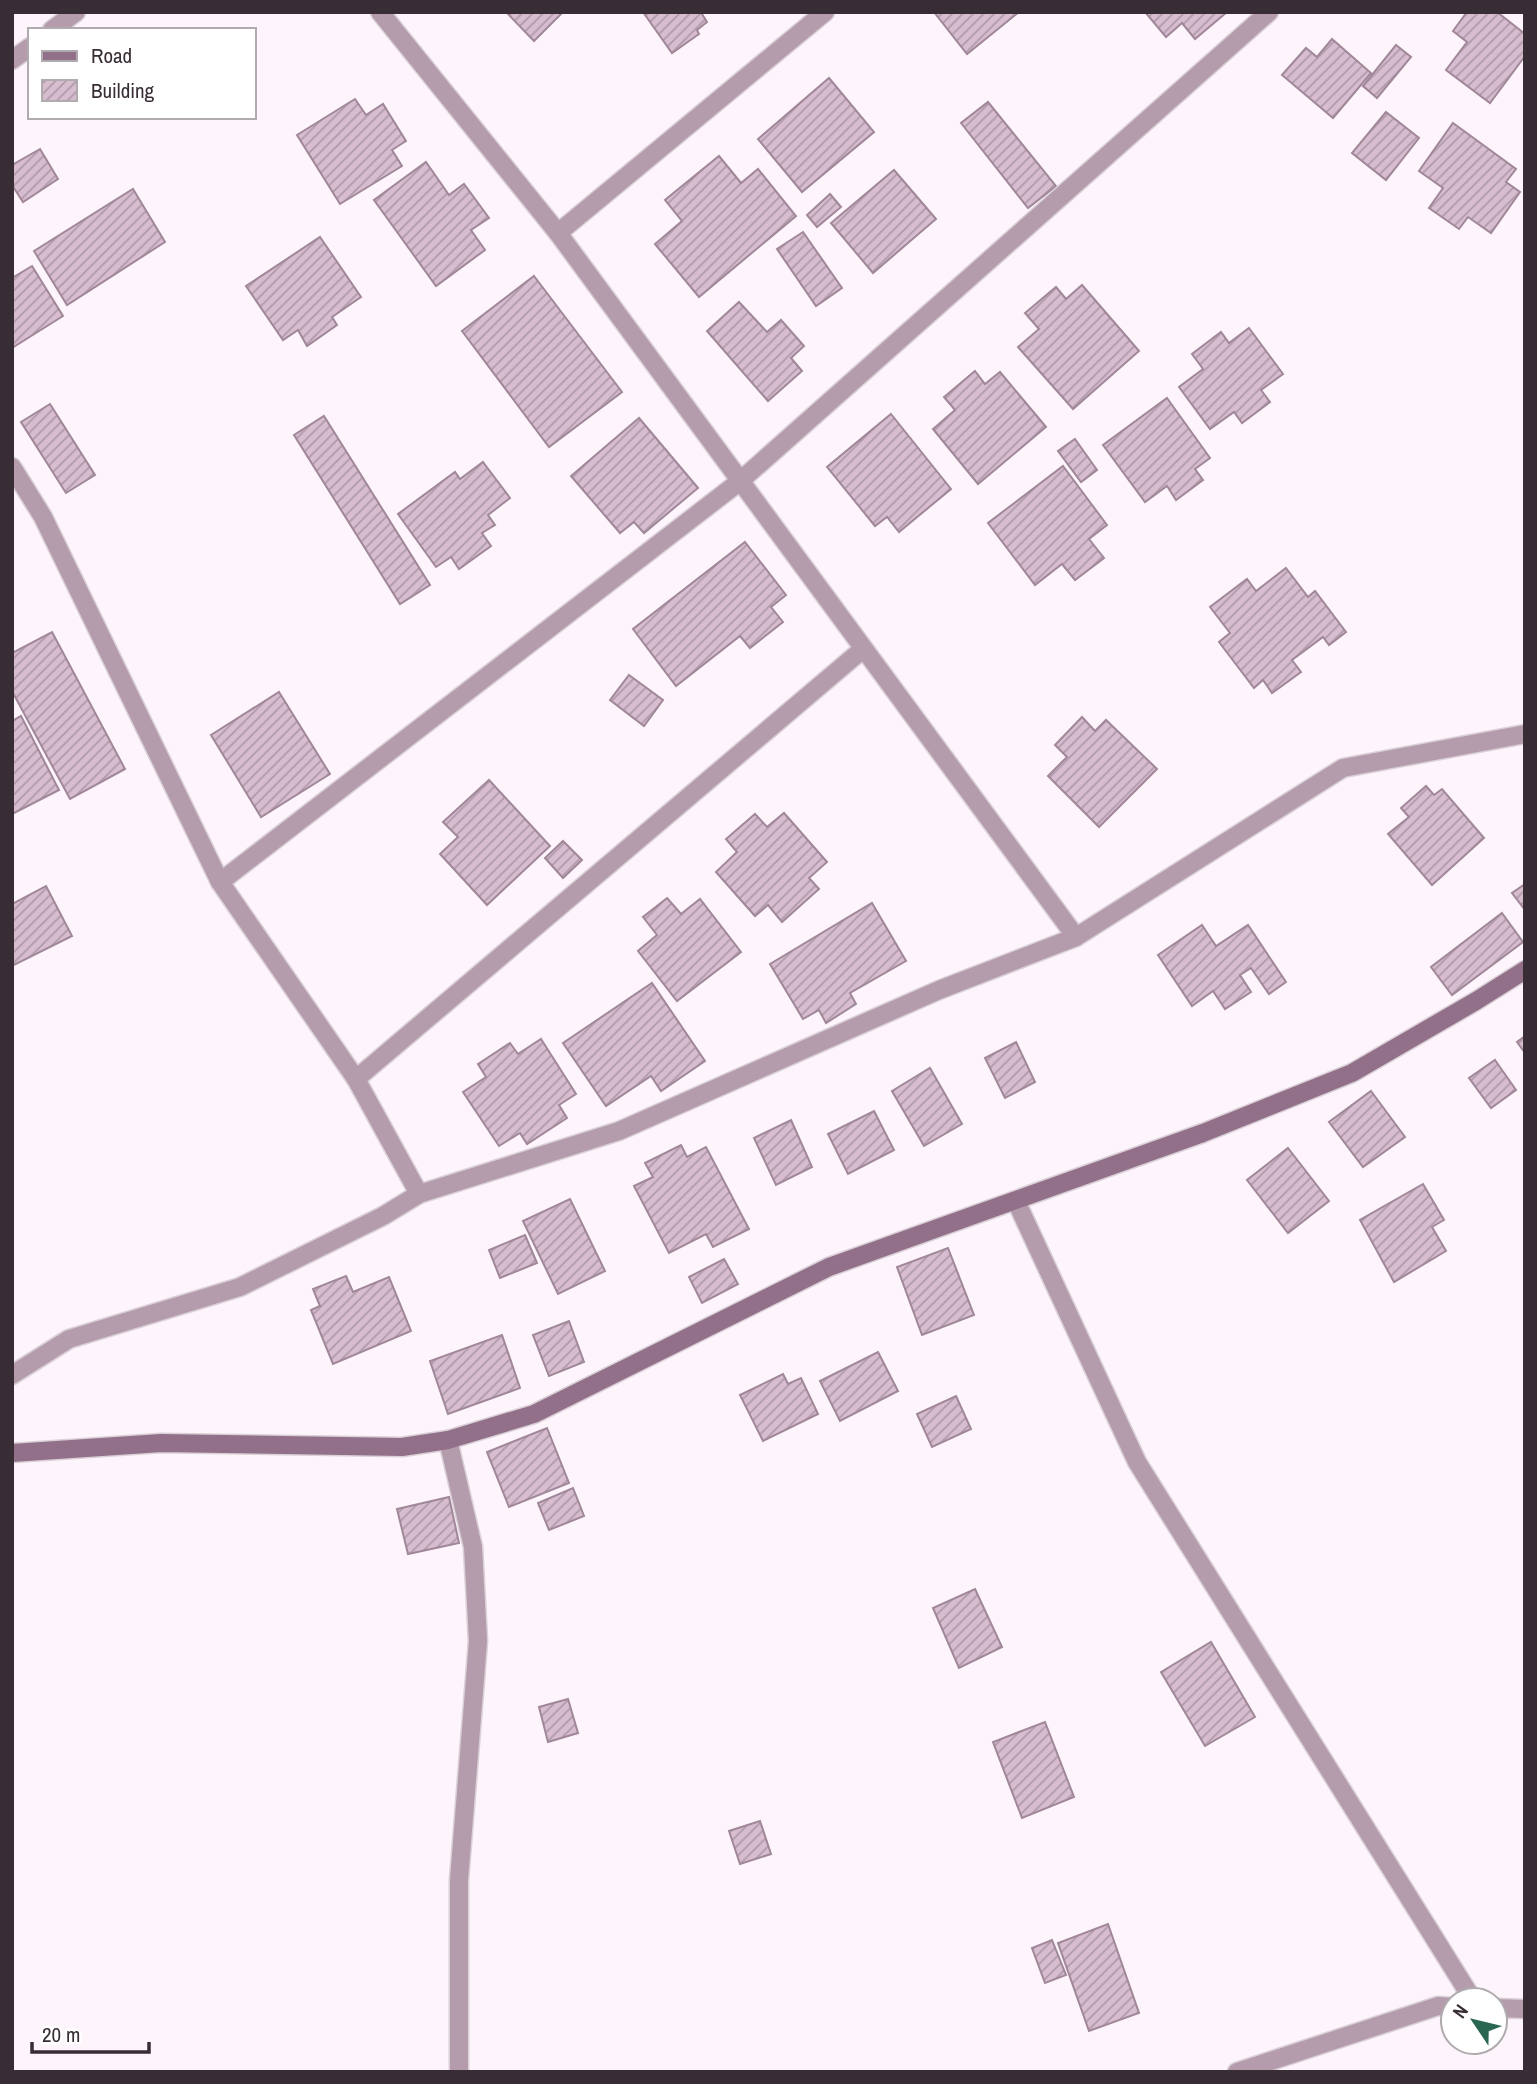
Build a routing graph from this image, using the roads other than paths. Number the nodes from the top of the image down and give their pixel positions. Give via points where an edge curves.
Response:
1 (76, 12) edge
2 (380, 12) edge
3 (825, 12) edge
4 (1269, 12) edge
5 (55, 28) edge
6 (28, 48) edge
7 (12, 60) edge
8 (558, 233) junction
9 (12, 467) edge
10 (739, 482) junction
11 (863, 649) junction
12 (1525, 734) edge
13 (220, 882) junction
14 (1076, 937) junction
15 (1525, 970) edge
16 (356, 1079) junction
17 (419, 1194) junction
18 (1016, 1201) junction
19 (12, 1376) edge
20 (448, 1440) junction
21 (12, 1453) edge
22 (1464, 1986) edge
23 (1439, 2006) edge
24 (459, 2072) edge
25 (1237, 2072) edge

1 - 5 street
2 - 8 street
3 - 8 street
4 - 10 street
6 - 7 street
8 - 10 street
9 - 13 street via 43,517
10 - 11 street
10 - 13 street
11 - 14 street
11 - 16 street
12 - 14 street via 1343,768
13 - 16 street
14 - 17 street via 939,990 619,1131
15 - 18 street via 1352,1073
16 - 17 street
17 - 19 street via 240,1287 69,1339
18 - 20 street via 829,1267 534,1414
18 - 22 street via 1137,1462
20 - 21 street via 402,1447 161,1443
20 - 24 street via 473,1547 478,1641 459,1880
23 - 25 street

